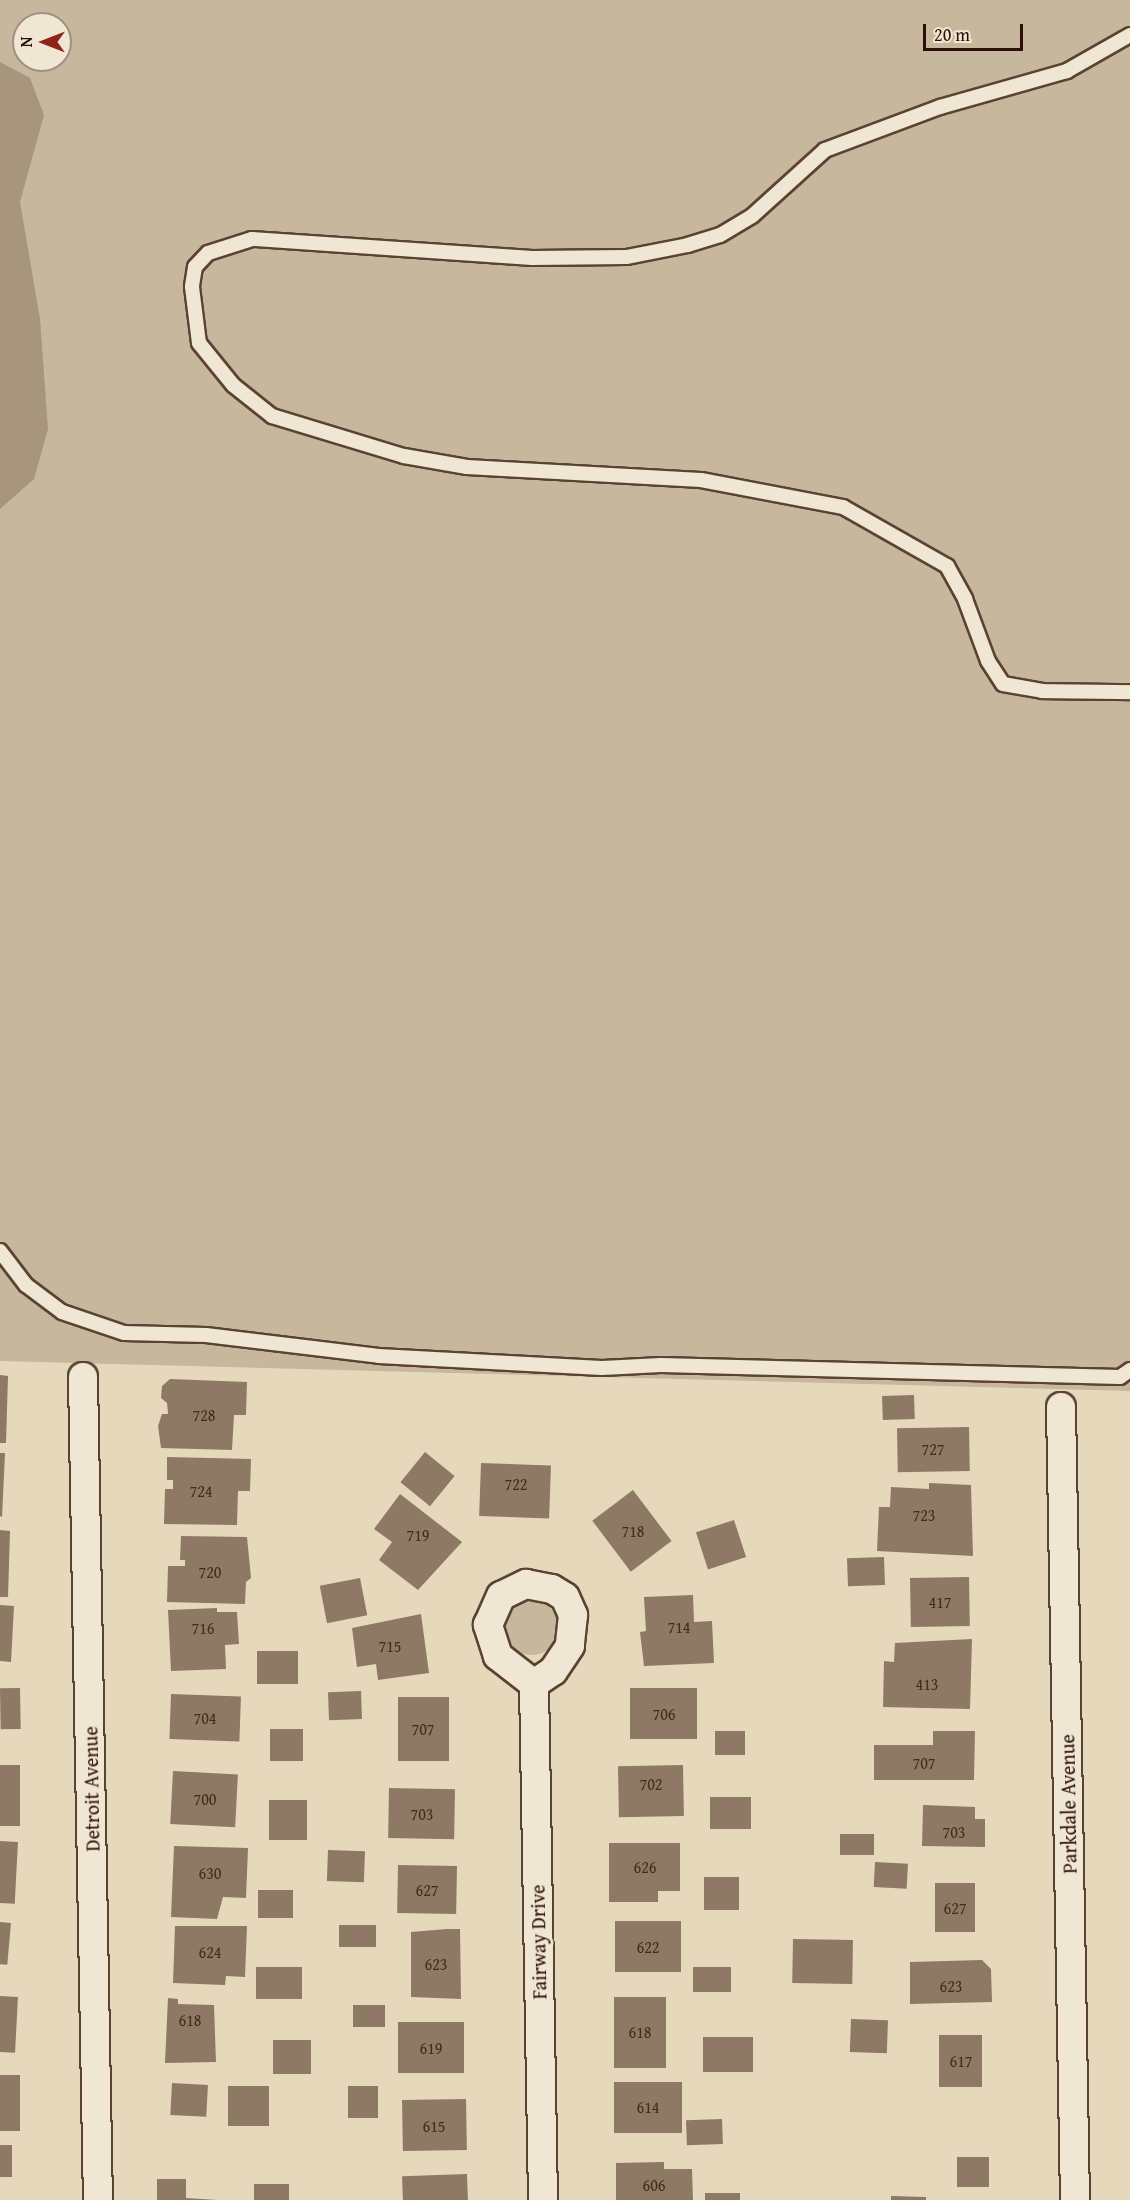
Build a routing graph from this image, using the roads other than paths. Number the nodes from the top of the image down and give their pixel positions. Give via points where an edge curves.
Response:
1 (1130, 35) edge
2 (1130, 692) edge
3 (0, 1251) edge
4 (1130, 1370) edge
5 (83, 1377) dead end
6 (1061, 1407) dead end
7 (534, 1684) dead end
8 (98, 2200) edge
9 (543, 2200) edge
10 (1076, 2200) edge

1 - 2 lane via 1067,71 940,107 825,150 752,216 720,235 688,245 626,257 532,258 252,239 223,245 208,254 195,267 192,287 192,317 199,343 233,385 272,416 404,456 467,467 701,480 843,507 947,566 965,598 987,661 1003,684 1042,691
3 - 4 lane via 26,1285 62,1312 123,1333 206,1335 379,1356 602,1368 661,1365 1120,1377
5 - 8 street, Detroit Avenue
6 - 10 street, Parkdale Avenue
7 - 9 street, Fairway Drive

